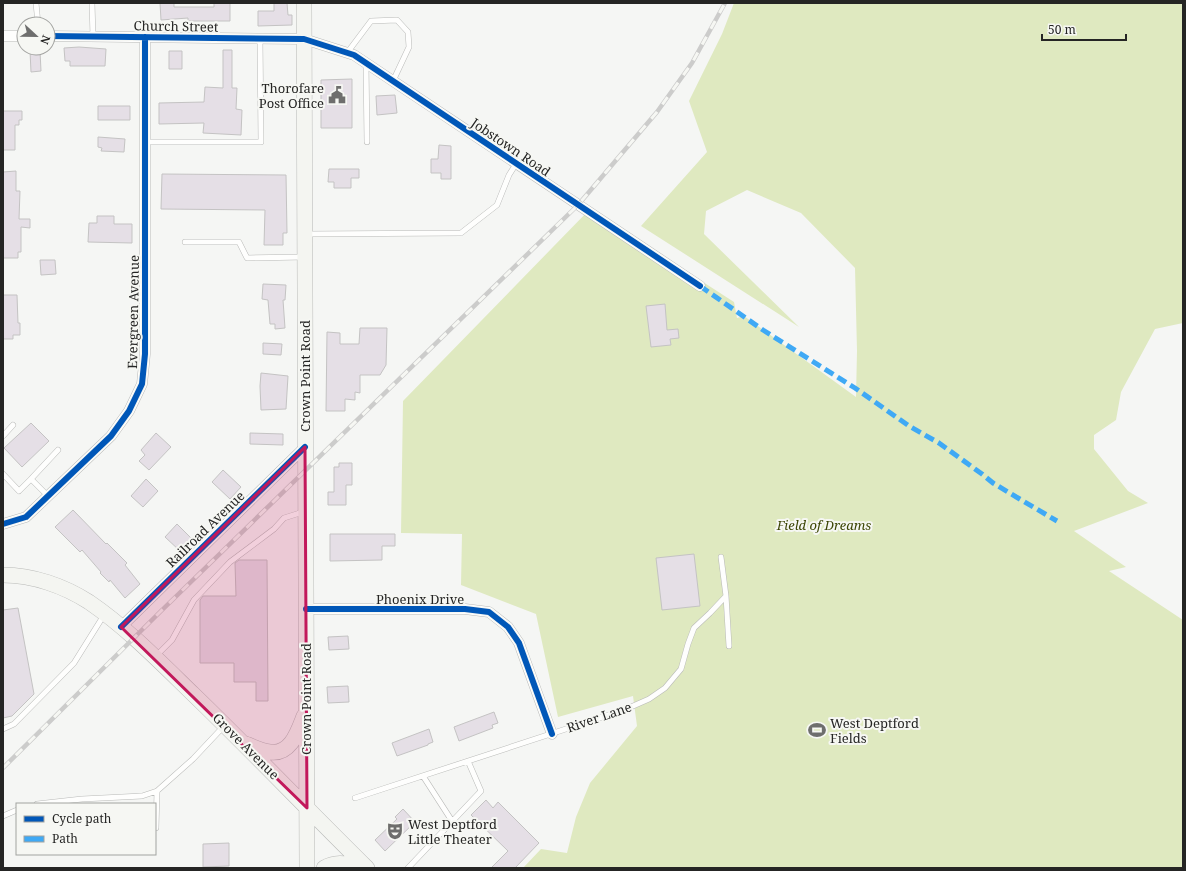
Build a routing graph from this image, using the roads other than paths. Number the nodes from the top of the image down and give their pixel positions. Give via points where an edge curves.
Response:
1 (36, 3) edge
2 (92, 3) edge
3 (304, 3) edge
4 (37, 16) edge
5 (3, 36) edge
6 (16, 36) edge
7 (56, 36) edge
8 (93, 37) junction
9 (145, 37) junction
10 (260, 38) junction
11 (304, 39) junction
12 (347, 53) junction
13 (366, 63) junction
14 (393, 82) junction
15 (145, 142) junction
16 (367, 142) dead end
17 (516, 164) junction
18 (306, 234) junction
19 (185, 242) dead end
20 (306, 257) junction
21 (700, 286) dead end
22 (13, 424) dead end
23 (3, 436) edge
24 (305, 447) junction
25 (58, 450) dead end
26 (3, 474) edge
27 (31, 479) junction
28 (48, 496) junction
29 (306, 511) junction
30 (3, 524) edge
31 (721, 557) dead end
32 (3, 575) edge
33 (726, 596) junction
34 (306, 609) junction
35 (105, 614) junction
36 (121, 627) junction
37 (729, 646) dead end
38 (155, 658) junction
39 (306, 709) junction
40 (225, 725) junction
41 (3, 729) edge
42 (552, 734) junction
43 (243, 743) junction
44 (468, 761) junction
45 (423, 776) junction
46 (157, 791) junction
47 (355, 798) dead end
48 (46, 803) edge
49 (307, 808) junction
50 (16, 810) edge
51 (3, 816) edge
52 (452, 822) junction
53 (156, 828) edge
54 (366, 867) edge
55 (307, 868) edge
56 (324, 868) edge
57 (408, 868) edge

1 - 4 lane
2 - 8 lane
3 - 11 main road, Crown Point Road
5 - 6 street
7 - 8 street, Church Street
8 - 9 street, Church Street
9 - 10 street, Church Street
9 - 15 street, Evergreen Avenue
10 - 11 street, Church Street
10 - 15 lane via 261,142
11 - 12 street, Jobstown Road
11 - 18 main road, Crown Point Road
12 - 13 street, Jobstown Road
12 - 14 lane via 371,21 397,20 408,32 409,47
13 - 14 street, Jobstown Road
13 - 16 lane
14 - 17 street, Jobstown Road
15 - 28 street, Evergreen Avenue via 145,354 142,384 129,411 110,436
17 - 18 lane via 497,204 461,233
17 - 21 street, Jobstown Road
18 - 20 main road, Crown Point Road
19 - 20 lane via 239,242 248,258
20 - 24 main road, Crown Point Road
22 - 23 lane
24 - 29 main road, Crown Point Road
24 - 36 street, Railroad Avenue
25 - 27 lane
26 - 27 lane via 19,491
27 - 28 lane
28 - 30 street, Evergreen Avenue via 26,517
29 - 34 main road, Crown Point Road
29 - 38 lane via 284,518 274,529 230,562 194,600 172,640
31 - 33 lane
32 - 35 main road, Grove Avenue via 27,577 51,584 71,592
33 - 37 lane
33 - 42 lane, River Lane via 694,628 681,669 665,688 649,699 624,710
34 - 39 main road, Crown Point Road
34 - 42 street, Phoenix Drive via 464,609 489,612 508,627 519,643
35 - 36 main road, Grove Avenue
35 - 41 lane via 74,663 14,724
36 - 38 main road, Grove Avenue
38 - 40 main road, Grove Avenue
39 - 43 main road via 293,742 284,750 271,752
39 - 49 main road, Crown Point Road
40 - 43 main road, Grove Avenue
40 - 46 lane via 194,759
42 - 44 lane, River Lane
43 - 49 main road, Grove Avenue
44 - 45 lane, River Lane
44 - 52 lane via 481,791
45 - 47 lane, River Lane
45 - 52 lane
46 - 48 lane via 142,796
46 - 53 lane
49 - 54 main road, Grove Avenue
49 - 55 main road, Crown Point Road
50 - 51 lane
52 - 57 lane
54 - 56 main road via 332,863

